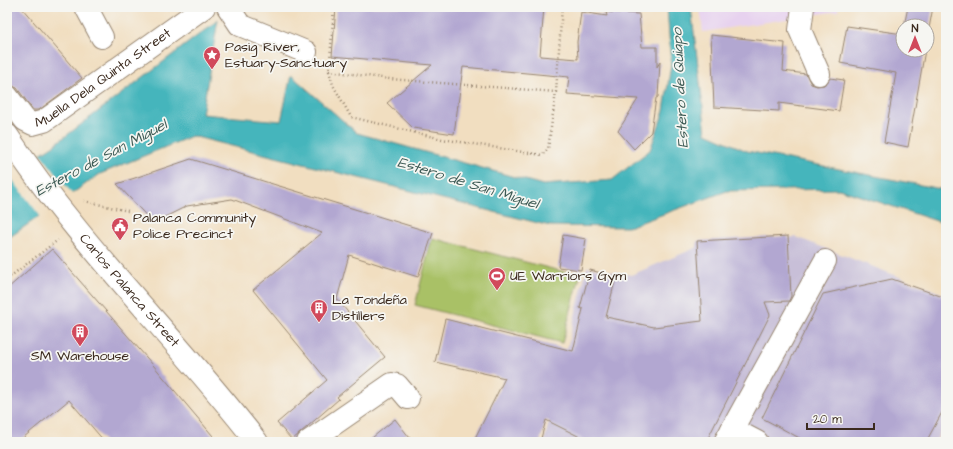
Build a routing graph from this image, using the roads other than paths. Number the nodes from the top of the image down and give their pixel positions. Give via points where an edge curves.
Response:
1 (86, 7) edge
2 (204, 7) edge
3 (228, 7) edge
4 (803, 7) edge
5 (102, 37) dead end
6 (306, 52) dead end
7 (819, 74) dead end
8 (7, 96) edge
9 (7, 136) edge
10 (825, 261) dead end
11 (408, 398) dead end
12 (728, 436) edge
13 (248, 438) edge
14 (308, 442) edge
15 (756, 442) edge

1 - 5 street
2 - 8 street, Muella Dela Quinta Street via 44,121 34,124 25,120
3 - 6 street via 240,25
4 - 7 street via 800,30
9 - 13 street, Carlos Palanca Street via 68,220
10 - 12 street
11 - 14 street via 397,385 392,384
12 - 15 street

